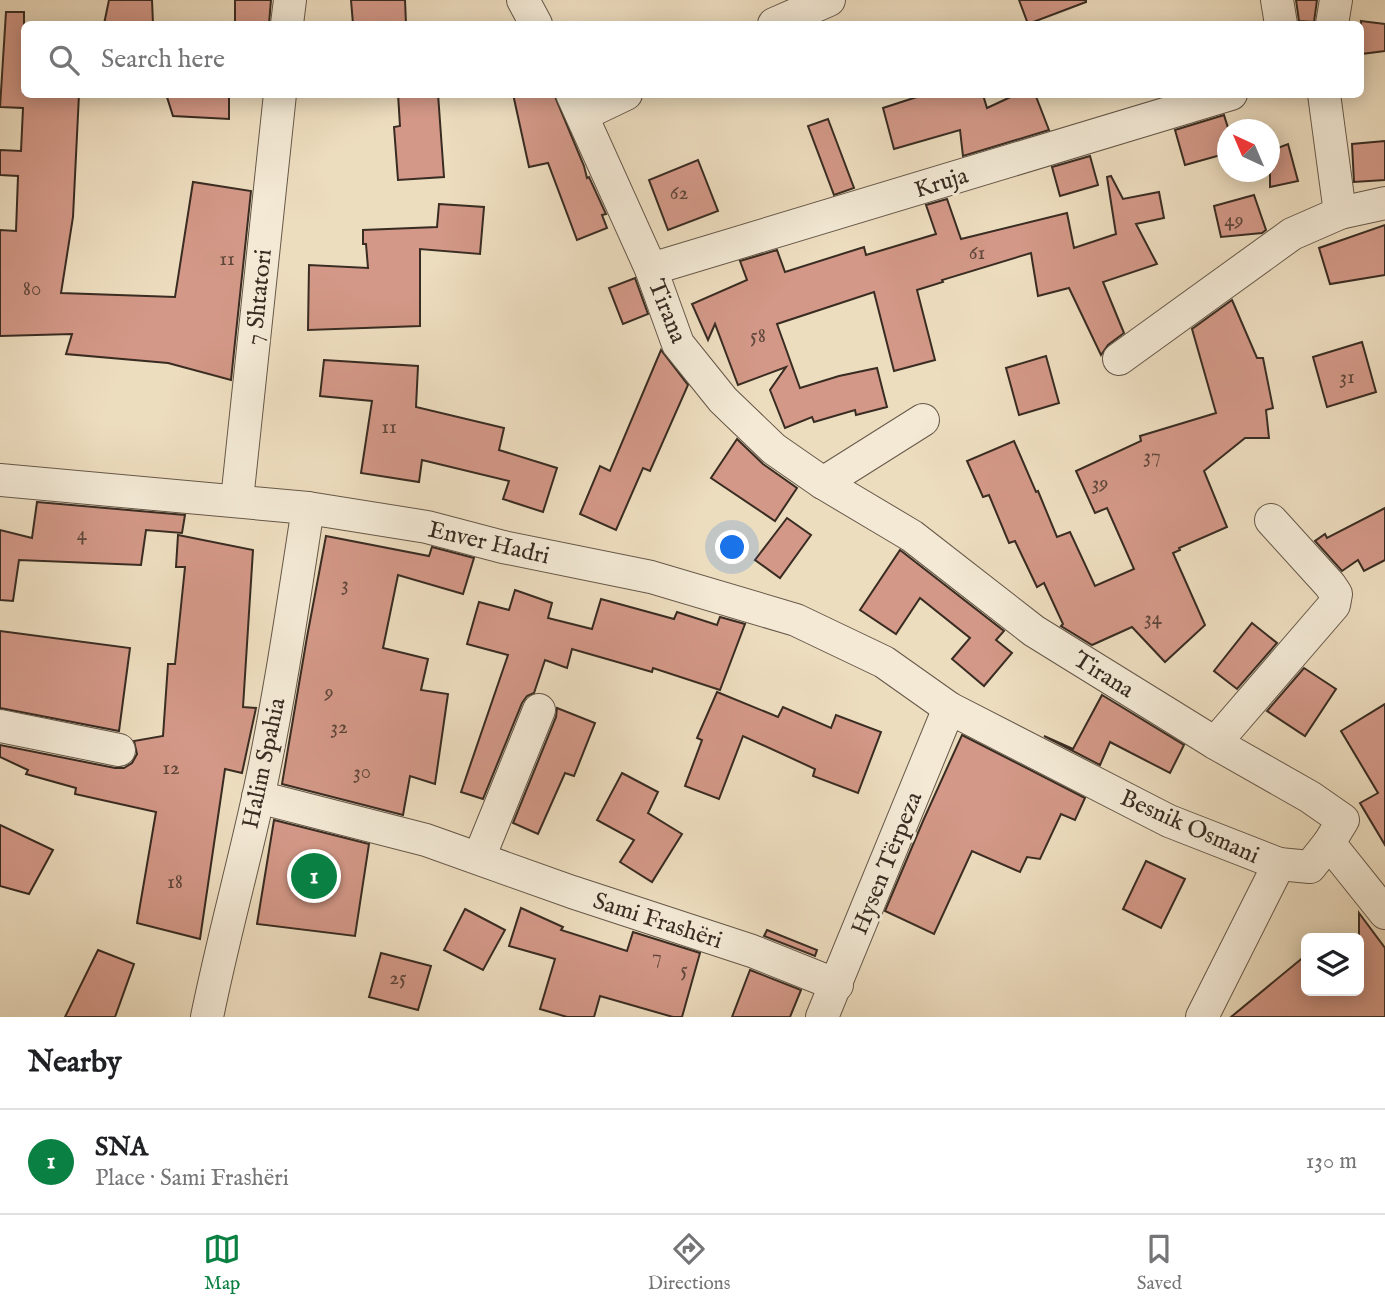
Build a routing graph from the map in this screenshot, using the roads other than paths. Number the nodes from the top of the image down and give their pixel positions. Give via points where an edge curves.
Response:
1 (290, 0) edge
2 (523, 0) edge
3 (829, 0) edge
4 (1277, 0) edge
5 (1336, 0) edge
6 (287, 21) edge
7 (534, 21) edge
8 (781, 21) edge
9 (1280, 21) edge
10 (1332, 21) edge
11 (280, 98) edge
12 (608, 98) edge
13 (1218, 98) edge
14 (1325, 98) edge
15 (577, 105) edge
16 (1385, 203) edge
17 (1340, 213) junction
18 (650, 269) junction
19 (1119, 359) dead end
20 (923, 420) dead end
21 (0, 480) edge
22 (823, 483) junction
23 (237, 500) junction
24 (308, 508) junction
25 (1271, 520) dead end
26 (948, 708) junction
27 (539, 710) dead end
28 (0, 726) edge
29 (1215, 743) junction
30 (119, 750) dead end
31 (258, 797) junction
32 (1329, 843) junction
33 (479, 858) junction
34 (1279, 864) junction
35 (1385, 914) edge
36 (837, 985) junction
37 (207, 1017) edge
38 (822, 1017) edge
39 (1202, 1017) edge

1 - 6 street
2 - 7 street
3 - 8 street
4 - 9 street
5 - 10 street
11 - 23 street, 7 Shtatori
12 - 15 street
13 - 18 street, Kruja
14 - 17 street
15 - 18 street, Tirana
16 - 17 street
17 - 19 street via 1292,234
18 - 22 street, Tirana via 678,344 723,400 765,441
20 - 22 street
21 - 23 street, Enver Hadri
22 - 29 street, Tirana via 912,536 1034,631
23 - 24 street, Enver Hadri
24 - 26 street, Enver Hadri via 427,527 651,577 796,620 884,662
24 - 31 street, Halim Spahia
25 - 29 street via 1336,594 1334,605
26 - 34 street, Besnik Osmani via 1169,821
26 - 36 street, Hysen Tërpeza
27 - 33 street
28 - 30 street
29 - 32 street, Tirana via 1343,820
31 - 33 street, Sami Frashëri
31 - 37 street, Halim Spahia
32 - 34 street via 1310,867
32 - 35 street
33 - 36 street, Sami Frashëri via 752,951
34 - 39 street, Besnik Osmani
36 - 38 street, Hysen Tërpeza

